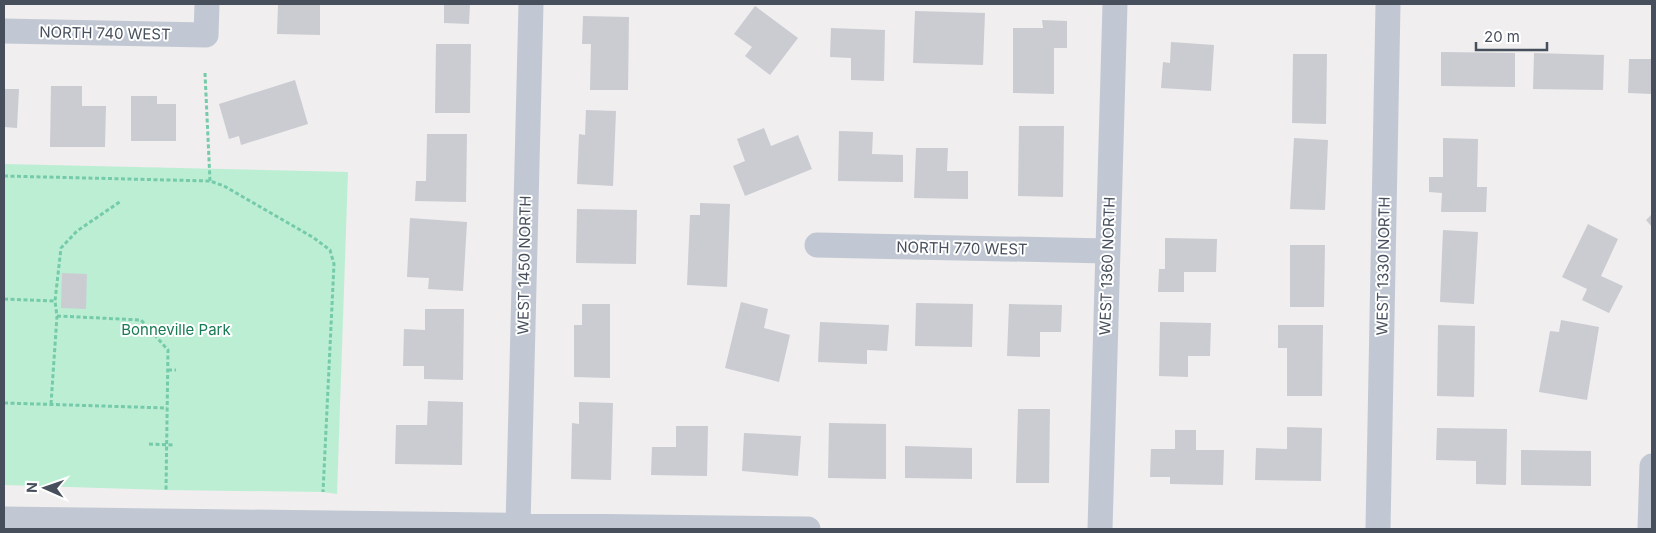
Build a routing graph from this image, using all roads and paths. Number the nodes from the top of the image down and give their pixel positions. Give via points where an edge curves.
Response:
1 (207, 4) edge
2 (531, 4) edge
3 (1115, 4) edge
4 (1388, 4) edge
5 (4, 31) edge
6 (205, 73) dead end
7 (4, 176) edge
8 (210, 181) junction
9 (121, 201) dead end
10 (817, 245) dead end
11 (1107, 251) junction
12 (4, 299) edge
13 (55, 301) junction
14 (57, 316) junction
15 (168, 370) junction
16 (176, 370) dead end
17 (4, 402) edge
18 (51, 404) junction
19 (167, 408) junction
20 (149, 444) dead end
21 (166, 445) junction
22 (175, 445) dead end
23 (1652, 466) edge
24 (166, 490) dead end
25 (323, 492) dead end
26 (4, 519) edge
27 (518, 526) junction
28 (599, 528) edge
29 (808, 529) edge
30 (1100, 529) edge
31 (1378, 529) edge
32 (1650, 529) edge

1 - 5 street, NORTH 740 WEST via 206,35
2 - 27 street, WEST 1450 NORTH
3 - 11 street, WEST 1360 NORTH
4 - 31 street, WEST 1330 NORTH
6 - 8 path
7 - 8 path
8 - 25 path via 224,186 330,250 334,264
9 - 13 path via 77,231 61,248
10 - 11 street, NORTH 770 WEST
11 - 30 street, WEST 1360 NORTH
12 - 13 path
13 - 14 path
14 - 15 path via 141,320 168,350
14 - 18 path
15 - 16 path
15 - 19 path
17 - 18 path
18 - 19 path
19 - 21 path
20 - 21 path
21 - 22 path
21 - 24 path
23 - 32 street
26 - 27 street
27 - 28 street
28 - 29 street

